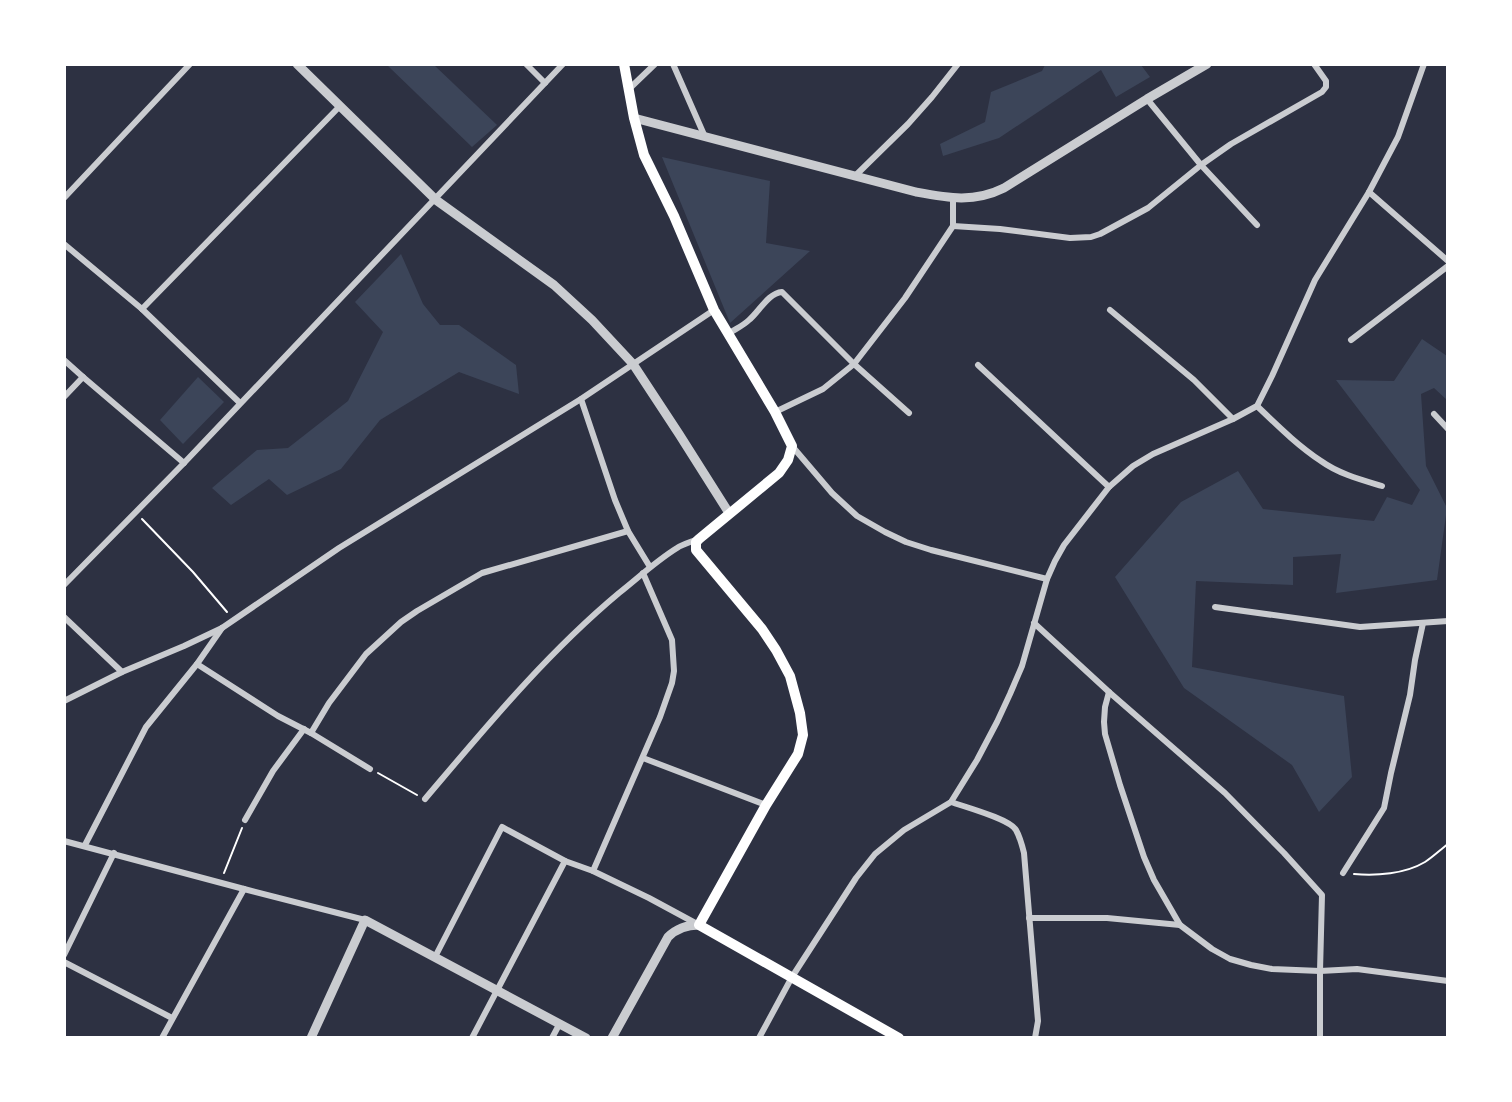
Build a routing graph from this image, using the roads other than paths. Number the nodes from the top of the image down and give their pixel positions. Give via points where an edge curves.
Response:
1 (190, 64) edge
2 (297, 64) edge
3 (526, 64) edge
4 (563, 64) edge
5 (624, 64) edge
6 (655, 64) edge
7 (673, 64) edge
8 (958, 64) edge
9 (1207, 64) edge
10 (1314, 64) edge
11 (1424, 64) edge
12 (545, 83) junction
13 (628, 89) junction
14 (1147, 99) junction
15 (340, 106) junction
16 (634, 118) junction
17 (706, 138) junction
18 (1201, 165) junction
19 (855, 176) junction
20 (1369, 192) junction
21 (64, 198) edge
22 (953, 199) junction
23 (436, 200) junction
24 (1257, 225) dead end
25 (953, 226) junction
26 (64, 244) edge
27 (1448, 261) edge
28 (1448, 266) edge
29 (142, 309) junction
30 (714, 310) junction
31 (1110, 310) dead end
32 (728, 334) junction
33 (1351, 340) dead end
34 (64, 360) edge
35 (633, 364) junction
36 (854, 364) junction
37 (978, 365) dead end
38 (83, 377) junction
39 (64, 398) edge
40 (581, 399) junction
41 (240, 403) junction
42 (1257, 406) junction
43 (775, 412) junction
44 (909, 413) dead end
45 (1434, 414) dead end
46 (1233, 419) junction
47 (1448, 429) edge
48 (792, 446) junction
49 (184, 463) junction
50 (1382, 486) dead end
51 (1109, 487) junction
52 (729, 513) junction
53 (628, 531) junction
54 (694, 544) junction
55 (650, 567) junction
56 (643, 573) junction
57 (1047, 579) junction
58 (64, 585) edge
59 (1215, 607) dead end
60 (64, 618) edge
61 (1448, 621) edge
62 (1034, 623) junction
63 (1423, 623) junction
64 (222, 628) junction
65 (197, 664) junction
66 (122, 672) junction
67 (1109, 692) junction
68 (64, 701) edge
69 (304, 729) junction
70 (311, 733) junction
71 (643, 758) junction
72 (370, 769) road end
73 (425, 800) road end
74 (951, 802) junction
75 (766, 805) junction
76 (245, 820) road end
77 (64, 841) edge
78 (85, 845) junction
79 (114, 853) junction
80 (565, 861) junction
81 (593, 871) junction
82 (1343, 873) road end
83 (244, 889) junction
84 (1029, 918) junction
85 (365, 920) junction
86 (699, 925) junction
87 (1180, 925) junction
88 (64, 955) edge
89 (435, 957) junction
90 (64, 962) edge
91 (1320, 971) junction
92 (792, 977) junction
93 (1448, 981) edge
94 (497, 990) junction
95 (172, 1018) junction
96 (560, 1023) junction
97 (895, 1037) edge
98 (162, 1038) edge
99 (311, 1038) edge
100 (472, 1038) edge
101 (552, 1038) edge
102 (586, 1038) edge
103 (612, 1038) edge
104 (759, 1038) edge
105 (1035, 1038) edge
106 (1320, 1038) edge

1 - 21 street
2 - 15 street
3 - 12 street
4 - 12 street
5 - 13 main road
6 - 13 street
7 - 17 street
8 - 19 street via 908,124
9 - 14 street
10 - 18 street via 1326,81 1322,92
11 - 20 street via 1398,137
12 - 23 street
13 - 16 main road
14 - 18 street
14 - 22 street via 997,192
15 - 23 street
15 - 29 street
16 - 17 street
16 - 30 main road via 644,155
17 - 19 street
18 - 24 street
18 - 25 street via 1148,208 1091,237
19 - 22 street
20 - 27 street
20 - 42 street via 1315,280
22 - 25 street
23 - 35 street via 554,285
23 - 41 street
25 - 36 street
26 - 29 street
28 - 33 street
29 - 41 street
30 - 32 main road
30 - 35 street
31 - 46 street via 1194,380
32 - 36 street via 749,321 779,292
32 - 43 main road
34 - 38 street
35 - 40 street
35 - 52 street
36 - 43 street via 823,389
36 - 44 street
37 - 51 street
38 - 39 street
38 - 49 street
40 - 53 street
40 - 64 street via 339,548
41 - 49 street
42 - 46 street
42 - 50 street via 1306,452 1338,470
43 - 48 main road
45 - 47 street
46 - 51 street via 1153,454
48 - 52 main road via 779,473
48 - 57 street via 832,493 857,516 885,532 931,550
49 - 58 street
51 - 57 street via 1064,545
52 - 54 main road
53 - 55 street
53 - 70 street via 482,573 417,611 366,654
54 - 55 street via 677,548
54 - 75 main road via 762,629 790,676 803,735 798,753
55 - 56 street
56 - 71 street via 672,640 674,671
56 - 73 street via 545,661
57 - 62 street
59 - 63 street via 1360,627
60 - 66 street
61 - 63 street
62 - 67 street
62 - 74 street via 1022,666 997,722
63 - 82 street via 1384,808
64 - 65 street
64 - 66 street
65 - 69 street
65 - 78 street via 146,727
66 - 68 street
67 - 87 street via 1104,722 1120,785 1144,857
67 - 91 street via 1225,793 1322,895
69 - 70 street
69 - 76 street via 273,771
70 - 72 street
71 - 75 street
71 - 81 street
74 - 84 street via 1004,820 1016,830 1024,853
74 - 92 street via 904,830 875,854
75 - 86 main road
77 - 78 street
78 - 79 street
79 - 83 street
79 - 88 street
80 - 81 street
80 - 89 street via 502,827
80 - 94 street
81 - 86 street
83 - 85 street
83 - 95 street
84 - 87 street via 1107,918
84 - 105 street via 1038,1021
85 - 89 street
85 - 99 street
86 - 92 main road
86 - 103 street via 682,927 668,937
87 - 91 street via 1230,959 1272,969
89 - 94 street
90 - 95 street
91 - 93 street via 1357,969
91 - 106 street
92 - 97 main road
92 - 104 street
94 - 96 street
94 - 100 street
95 - 98 street
96 - 101 street
96 - 102 street

